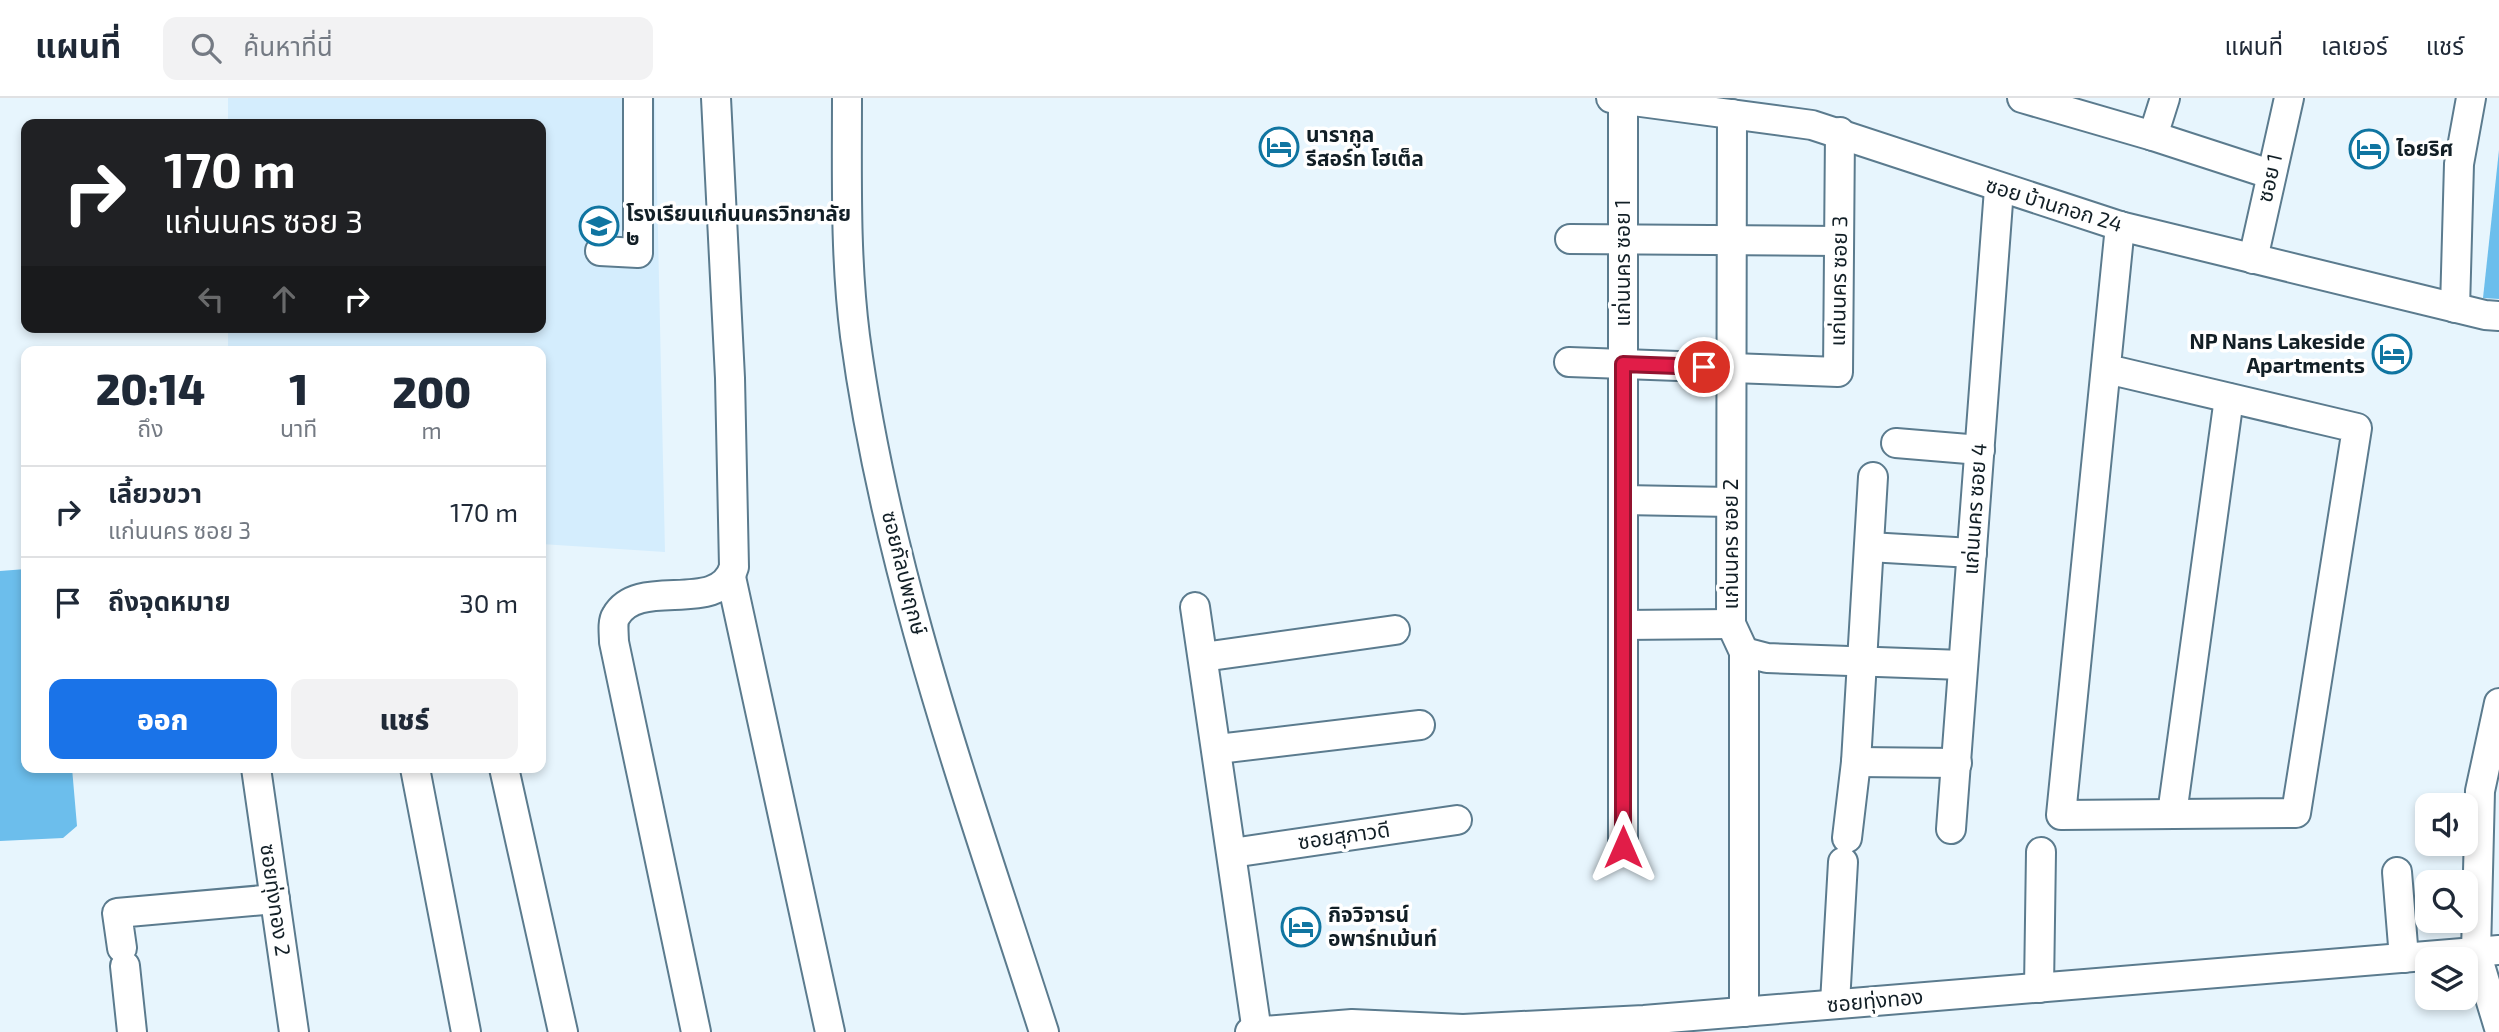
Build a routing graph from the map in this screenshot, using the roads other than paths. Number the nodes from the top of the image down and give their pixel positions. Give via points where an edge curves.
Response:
1 (638, 98) edge
2 (716, 98) edge
3 (847, 98) edge
4 (1611, 98) edge
5 (2165, 98) edge
6 (2289, 98) edge
7 (2471, 98) edge
8 (1623, 99) edge
9 (2028, 99) edge
10 (1679, 102) edge
11 (1732, 114) junction
12 (1840, 132) junction
13 (2153, 136) junction
14 (2270, 174) junction
15 (1999, 188) junction
16 (2120, 226) junction
17 (1570, 239) dead end
18 (1623, 240) junction
19 (1731, 240) junction
20 (1839, 241) junction
21 (600, 251) dead end
22 (2253, 258) junction
23 (2455, 308) junction
24 (2499, 316) edge
25 (1569, 362) dead end
26 (1623, 364) junction
27 (1731, 368) junction
28 (2107, 369) junction
29 (2229, 398) junction
30 (1896, 443) dead end
31 (1980, 450) junction
32 (1873, 477) dead end
33 (1623, 500) junction
34 (1731, 502) junction
35 (1869, 547) junction
36 (1972, 553) junction
37 (731, 577) junction
38 (1195, 607) dead end
39 (1731, 624) junction
40 (1623, 625) junction
41 (1395, 630) dead end
42 (1744, 652) junction
43 (1203, 657) junction
44 (1862, 663) junction
45 (1964, 665) junction
46 (2499, 703) edge
47 (1420, 725) dead end
48 (1218, 749) junction
49 (1856, 762) junction
50 (1958, 763) junction
51 (257, 773) edge
52 (416, 773) edge
53 (504, 773) edge
54 (2172, 814) junction
55 (1457, 820) dead end
56 (1951, 829) dead end
57 (1623, 847) dead end
58 (2040, 852) dead end
59 (1232, 853) junction
60 (2397, 872) dead end
61 (275, 899) junction
62 (2488, 951) edge
63 (2404, 958) junction
64 (2039, 988) junction
65 (1835, 1003) junction
66 (1744, 1012) junction
67 (1646, 1026) edge
68 (2499, 1028) edge
69 (132, 1032) edge
70 (294, 1032) edge
71 (466, 1032) edge
72 (563, 1032) edge
73 (696, 1032) edge
74 (830, 1032) edge
75 (1044, 1032) edge
76 (1250, 1032) edge
77 (1257, 1032) edge

1 - 21 street via 638,253
2 - 37 street via 730,377
3 - 75 street, ซอยกัลปพฤกษ์ via 847,237 855,335 874,451 929,674
4 - 8 street, ซอย บ้านกอก 24
5 - 13 street
6 - 14 street, ซอย 1
7 - 23 street via 2459,164
8 - 10 street, ซอย บ้านกอก 24
8 - 18 street, แก่นนคร ซอย 1
9 - 13 street
10 - 11 street, ซอย บ้านกอก 24
11 - 12 street, ซอย บ้านกอก 24
11 - 19 street, แก่นนคร ซอย 2
12 - 15 street, ซอย บ้านกอก 24
12 - 20 street, แก่นนคร ซอย 3
13 - 14 street
14 - 22 street, ซอย 1
15 - 16 street, ซอย บ้านกอก 24
15 - 31 street, แก่นนคร ซอย 4
16 - 22 street, ซอย บ้านกอก 24
16 - 28 street
17 - 18 street
18 - 19 street
18 - 26 street, แก่นนคร ซอย 1
19 - 20 street
19 - 27 street, แก่นนคร ซอย 2
20 - 27 street, แก่นนคร ซอย 3 via 1838,372
22 - 23 street, ซอย บ้านกอก 24
23 - 24 street, ซอย บ้านกอก 24
25 - 26 street, แก่นนคร ซอย 3
26 - 27 street, แก่นนคร ซอย 3
26 - 33 street, แก่นนคร ซอย 1
27 - 34 street, แก่นนคร ซอย 2
28 - 29 street
28 - 54 street via 2061,815
29 - 54 street
29 - 54 street via 2357,429 2297,813
30 - 31 street
31 - 36 street, แก่นนคร ซอย 4
32 - 35 street
33 - 34 street
33 - 40 street, แก่นนคร ซอย 1
34 - 39 street, แก่นนคร ซอย 2
35 - 36 street
35 - 44 street
36 - 45 street, แก่นนคร ซอย 4
37 - 73 street via 706,591 638,599 614,618 614,642
37 - 74 street
38 - 43 street
39 - 40 street
39 - 42 street, แก่นนคร ซอย 2
40 - 57 street, แก่นนคร ซอย 1
41 - 43 street
42 - 44 street via 1767,658
42 - 66 street, แก่นนคร ซอย 2
43 - 48 street
44 - 45 street
44 - 49 street
45 - 50 street, แก่นนคร ซอย 4
46 - 62 street via 2480,791
47 - 48 street
48 - 59 street
49 - 50 street
49 - 65 street
50 - 56 street, แก่นนคร ซอย 4
51 - 61 street, ซอยทุ่งทอง 2
52 - 71 street
53 - 72 street
55 - 59 street, ซอยสุภาวดี
58 - 64 street
59 - 77 street
60 - 63 street
61 - 69 street via 117,913
61 - 70 street, ซอยทุ่งทอง 2
62 - 63 street, ซอยทุ่งทอง
62 - 68 street
63 - 64 street, ซอยทุ่งทอง
64 - 65 street, ซอยทุ่งทอง
65 - 66 street, ซอยทุ่งทอง
66 - 67 street, ซอยทุ่งทอง
67 - 77 street, ซอยทุ่งทอง via 1463,1029 1352,1024
76 - 77 street, ซอยทุ่งทอง

